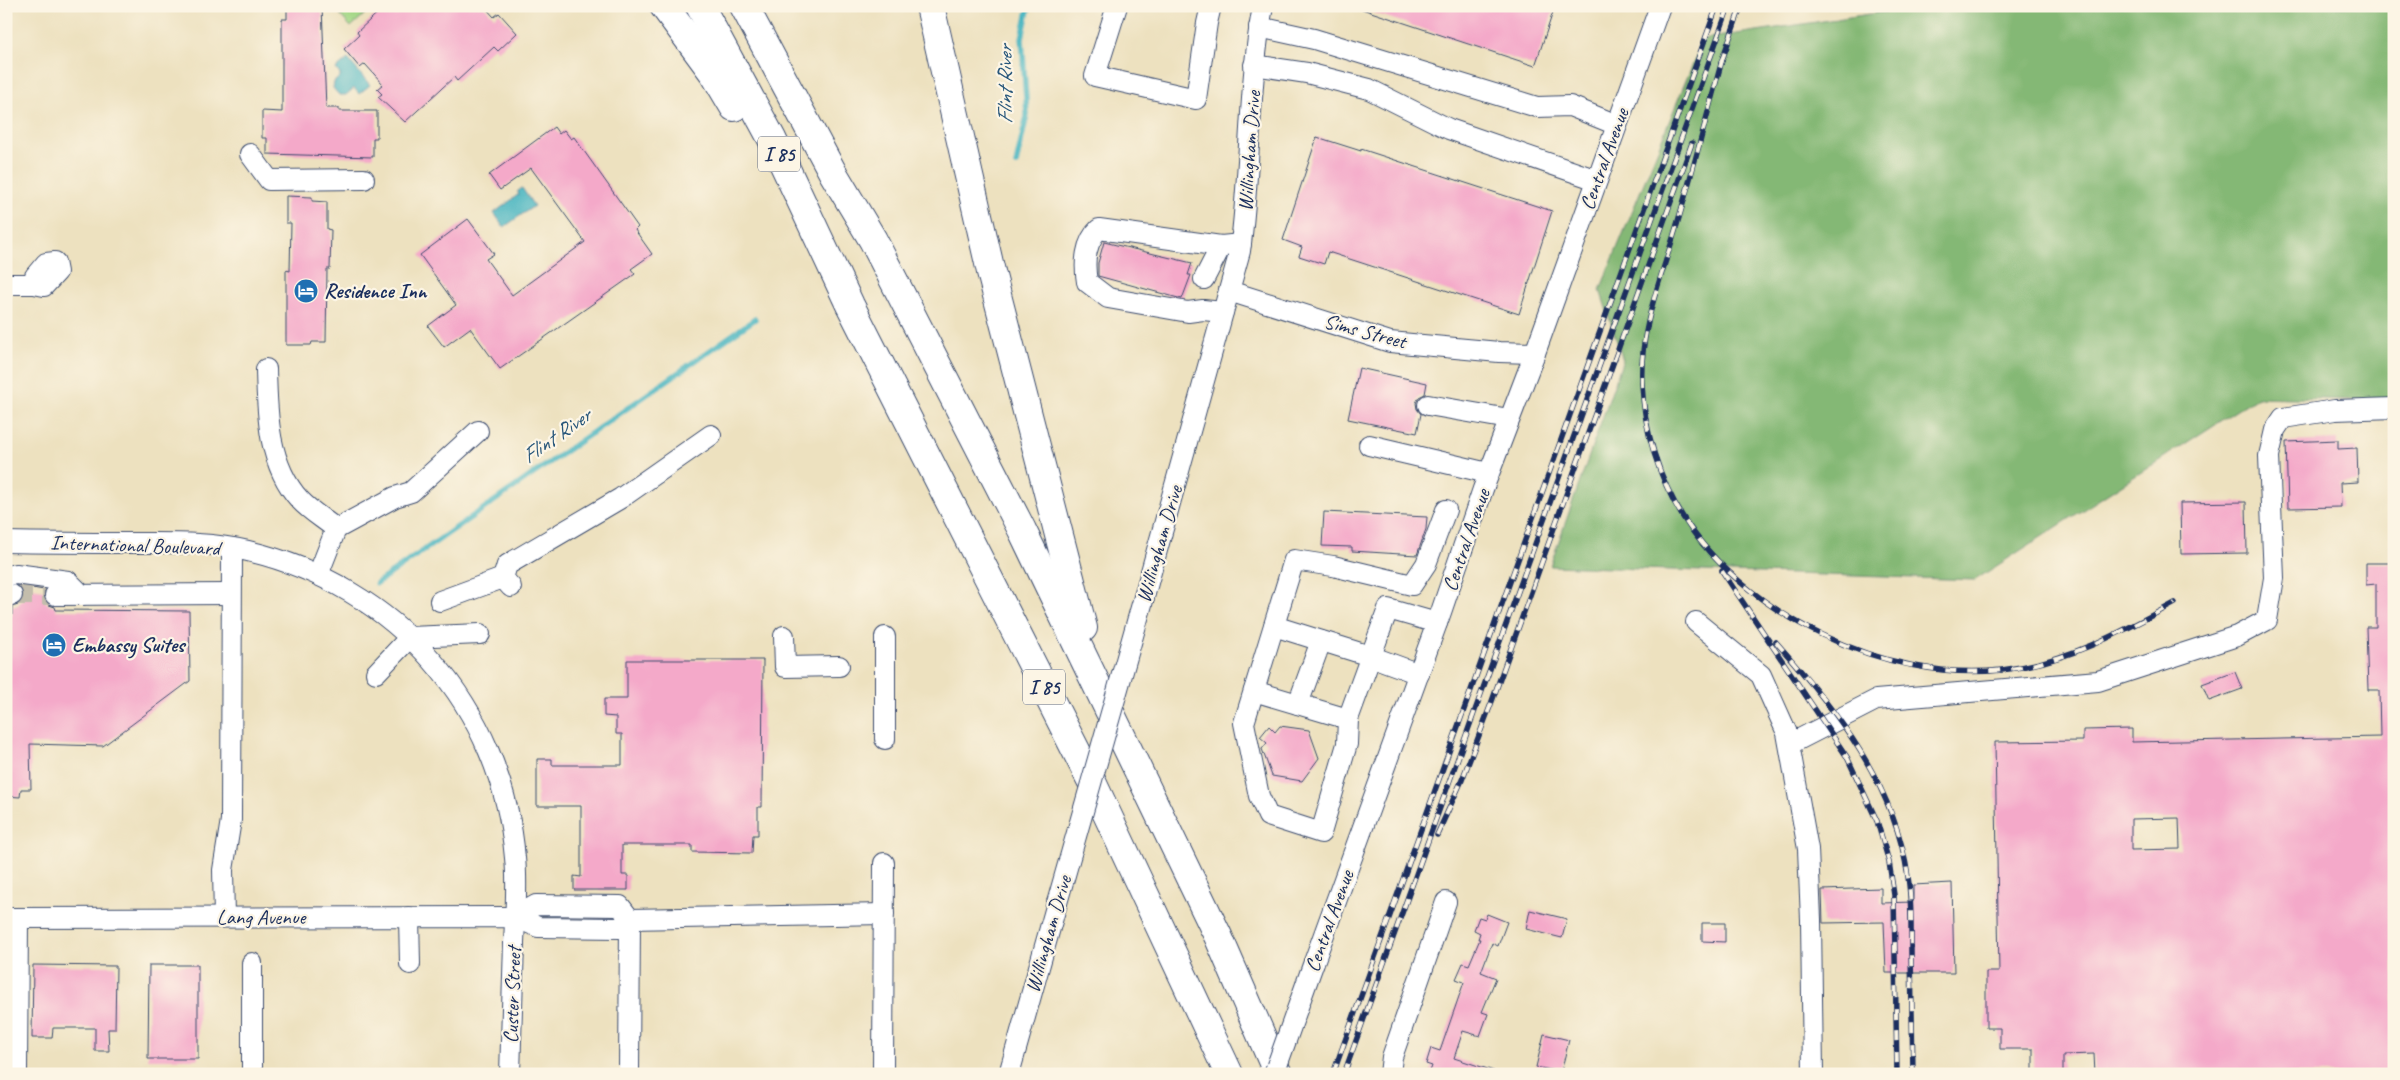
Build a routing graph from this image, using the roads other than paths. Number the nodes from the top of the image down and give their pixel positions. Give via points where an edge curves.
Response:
1 (664, 6) edge
2 (700, 6) edge
3 (744, 6) edge
4 (930, 6) edge
5 (1117, 6) edge
6 (1212, 6) edge
7 (1263, 6) edge
8 (1660, 6) edge
9 (1259, 27) junction
10 (1254, 65) junction
11 (1617, 125) junction
12 (250, 154) dead end
13 (364, 180) dead end
14 (1597, 180) junction
15 (1241, 244) junction
16 (1221, 246) junction
17 (6, 284) edge
18 (34, 284) dead end
19 (1229, 291) junction
20 (1203, 293) junction
21 (850, 305) junction
22 (1223, 312) junction
23 (1535, 352) junction
24 (266, 369) dead end
25 (1428, 405) dead end
26 (2394, 408) edge
27 (1509, 419) junction
28 (478, 431) dead end
29 (711, 435) dead end
30 (1369, 445) dead end
31 (1488, 473) junction
32 (1446, 510) dead end
33 (336, 529) junction
34 (6, 542) edge
35 (232, 548) junction
36 (318, 575) junction
37 (6, 576) edge
38 (1396, 581) junction
39 (231, 594) junction
40 (55, 595) tunnel mouth
41 (82, 595) junction
42 (440, 601) dead end
43 (1388, 609) junction
44 (1696, 622) dead end
45 (1437, 624) junction
46 (1274, 626) junction
47 (480, 634) dead end
48 (784, 636) dead end
49 (410, 637) junction
50 (885, 637) dead end
51 (1321, 641) junction
52 (1370, 656) junction
53 (840, 666) dead end
54 (376, 672) dead end
55 (1419, 674) junction
56 (1098, 685) junction
57 (1254, 691) junction
58 (1298, 704) junction
59 (1348, 719) junction
60 (884, 739) dead end
61 (1790, 744) junction
62 (884, 864) dead end
63 (1446, 902) dead end
64 (884, 914) junction
65 (224, 917) junction
66 (409, 917) junction
67 (515, 917) junction
68 (12, 918) edge
69 (630, 919) junction
70 (252, 962) dead end
71 (410, 964) dead end
72 (12, 1049) edge
73 (17, 1074) edge
74 (252, 1074) edge
75 (510, 1074) edge
76 (629, 1074) edge
77 (883, 1074) edge
78 (1008, 1074) edge
79 (1229, 1074) edge
80 (1274, 1074) edge
81 (1278, 1074) edge
82 (1390, 1074) edge
83 (1813, 1074) edge

1 - 21 highway via 715,75
2 - 21 highway, I 85 via 772,139
3 - 56 highway, I 85 via 833,173 873,240
4 - 56 highway via 991,272
5 - 6 street via 1095,76 1196,99
7 - 9 street, Willingham Drive
8 - 11 street, Central Avenue
9 - 10 street, Willingham Drive
9 - 11 street via 1314,39 1537,106 1570,106
10 - 14 street via 1307,73 1370,89 1449,128
10 - 15 street, Willingham Drive
11 - 14 street, Central Avenue
12 - 13 street via 269,180
14 - 23 street, Central Avenue
15 - 16 street
15 - 19 street, Willingham Drive
16 - 20 street
16 - 20 street via 1099,229 1091,237 1084,267 1087,282 1108,298 1188,312
17 - 18 street
19 - 22 street, Willingham Drive
19 - 23 street, Sims Street via 1390,342
20 - 22 street
21 - 79 highway, I 85 via 1092,782
22 - 78 street, Willingham Drive, bridge
23 - 27 street, Central Avenue
24 - 33 street via 268,419 279,469 300,500
25 - 27 street
26 - 61 street via 2336,410 2283,418 2275,430 2269,456 2274,578 2267,620 2236,636 2098,681 1876,700
27 - 31 street, Central Avenue
28 - 33 street via 411,492 395,497
29 - 42 street via 620,498 507,565 507,582
30 - 31 street
31 - 45 street, Central Avenue
32 - 38 street via 1426,564 1412,585
33 - 36 street
34 - 35 street, International Boulevard via 189,543
35 - 36 street, International Boulevard
35 - 39 street
36 - 49 street, International Boulevard via 357,595
37 - 41 street via 16,574 68,580
38 - 43 street
38 - 46 street via 1294,560
39 - 41 street
39 - 65 street via 232,820 223,870
40 - 41 street
43 - 45 street
43 - 52 street
44 - 61 street via 1761,675
45 - 55 street, Central Avenue
46 - 51 street
46 - 57 street
47 - 49 street
48 - 53 street via 785,667
49 - 54 street
49 - 67 street, International Boulevard via 437,665 468,708 492,756 508,806 516,859
50 - 60 street
51 - 52 street
51 - 58 street
52 - 55 street
52 - 59 street
55 - 80 street, Central Avenue, bridge
56 - 81 highway, I 85 via 1218,936
57 - 58 street
57 - 59 street via 1244,723 1259,796 1268,816 1321,833 1347,744
58 - 59 street
61 - 83 street via 1808,849
62 - 64 street
63 - 82 street via 1392,1058
64 - 69 street
64 - 77 street
65 - 66 street, Lang Avenue
65 - 68 street, Lang Avenue
66 - 67 street, Lang Avenue
66 - 71 street
67 - 69 street via 536,905 620,906
67 - 75 street, Custer Street
68 - 72 street
69 - 76 street
70 - 74 street
72 - 73 street

